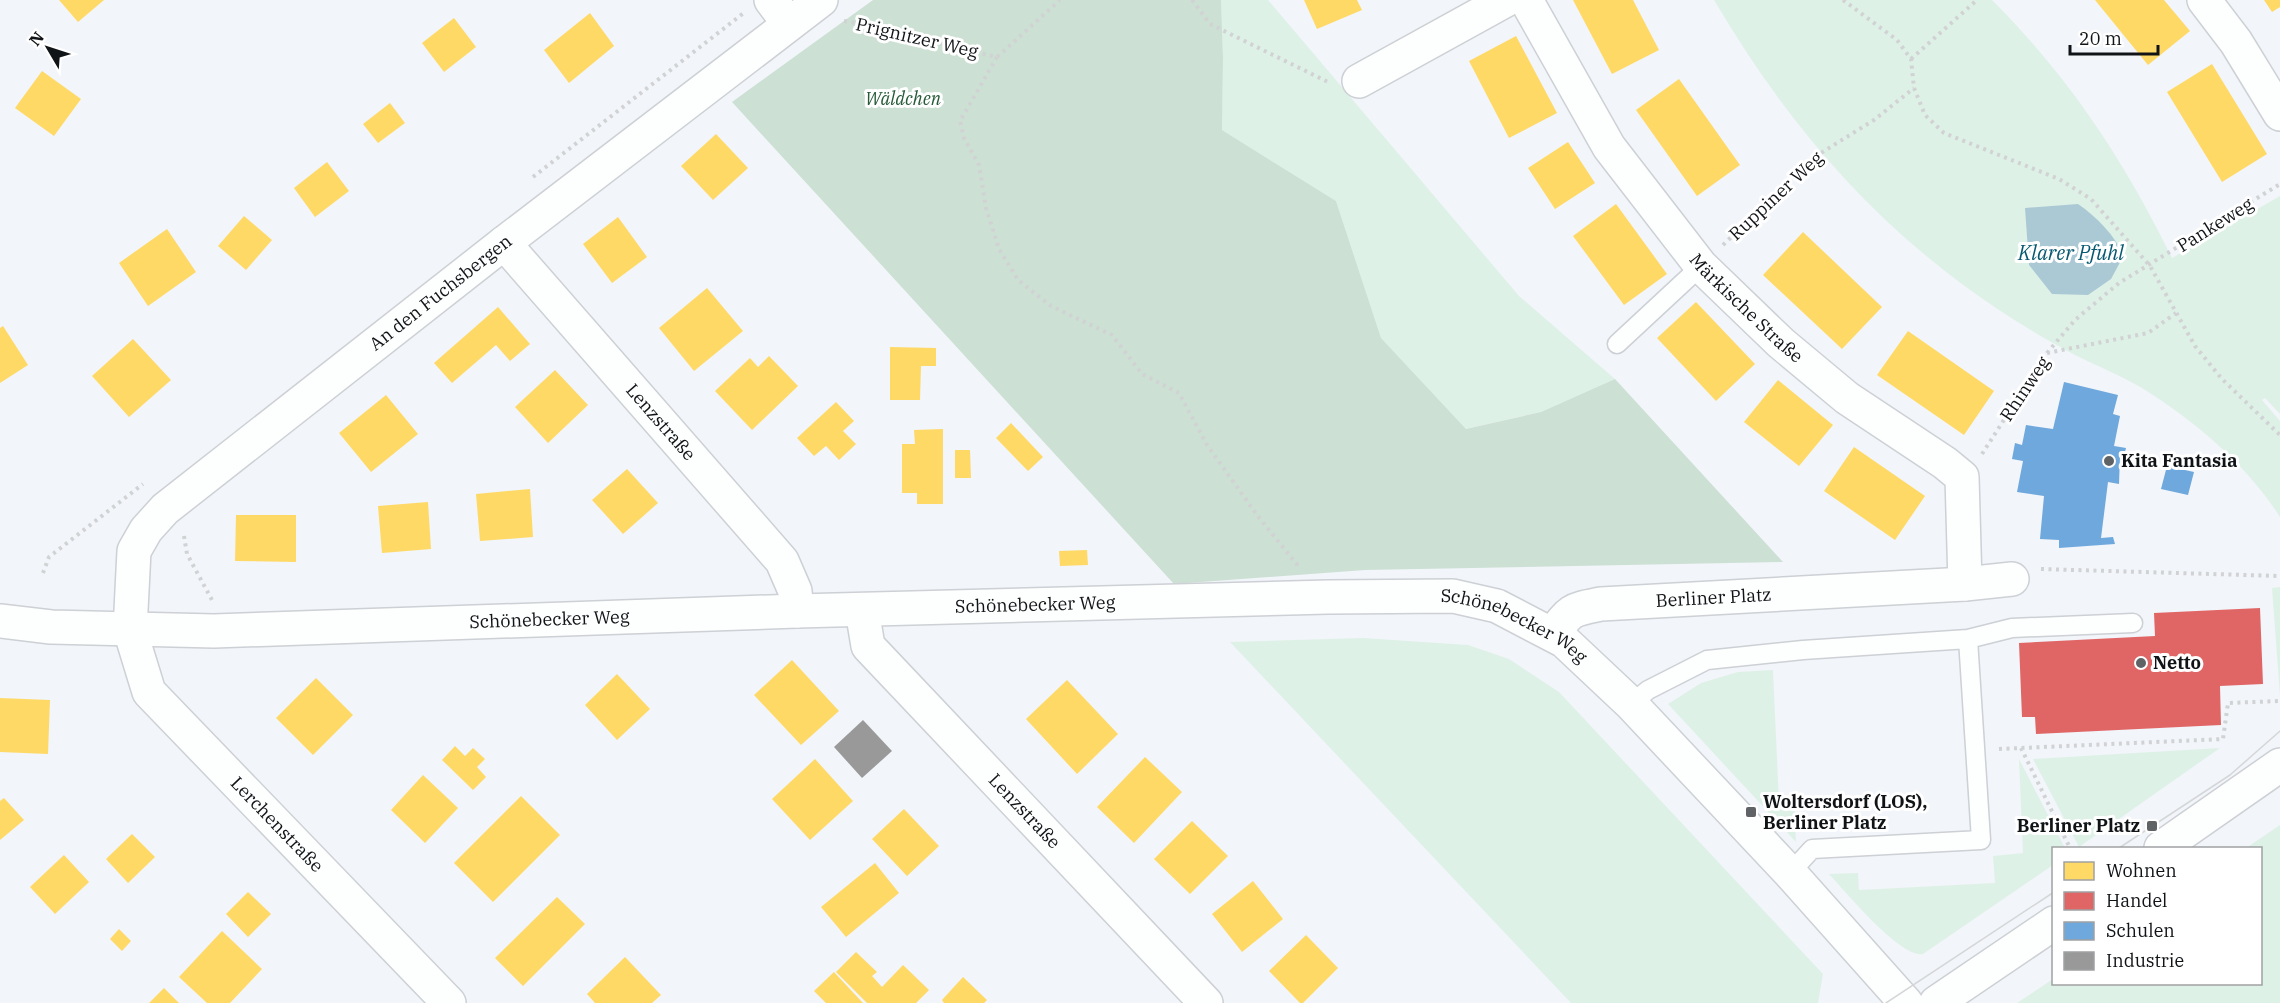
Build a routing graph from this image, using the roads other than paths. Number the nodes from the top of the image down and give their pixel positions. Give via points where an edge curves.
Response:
1 (822, 0) edge
2 (1506, 0) edge
3 (1526, 0) edge
4 (2204, 0) edge
5 (780, 12) edge
6 (1359, 81) road end
7 (2280, 114) edge
8 (504, 243) junction
9 (1701, 266) junction
10 (1617, 344) dead end
11 (2012, 579) road end
12 (1965, 584) junction
13 (862, 610) junction
14 (797, 611) junction
15 (0, 621) edge
16 (2133, 623) dead end
17 (130, 630) junction
18 (1554, 634) junction
19 (1968, 639) junction
20 (1631, 704) junction
21 (2280, 765) edge
22 (2164, 847) edge
23 (1790, 873) junction
24 (2052, 924) edge
25 (449, 1003) edge
26 (1206, 1003) edge
27 (1906, 1003) edge
28 (1936, 1003) edge

1 - 5 street, An den Fuchsbergen
2 - 6 street
3 - 9 street, Märkische Straße via 1609,147
4 - 7 street via 2236,42
5 - 8 street, An den Fuchsbergen
8 - 14 street, Lenzstraße via 782,561 795,591
8 - 17 street, An den Fuchsbergen via 165,509 134,550
9 - 10 lane
9 - 12 street, Märkische Straße via 1781,343 1847,398 1962,477
11 - 12 street, Berliner Platz
12 - 18 street, Berliner Platz via 1601,604 1568,614
13 - 14 street, Schönebecker Weg
13 - 18 street, Schönebecker Weg via 1453,596 1497,606
13 - 26 street, Lenzstraße via 868,646
14 - 17 street, Schönebecker Weg via 214,631
15 - 17 street, Schönebecker Weg
16 - 19 lane via 2012,628
17 - 25 street, Lerchenstraße via 149,692
18 - 20 street, Schönebecker Weg
19 - 20 lane via 1707,660 1648,690
19 - 23 lane via 1980,840 1812,849
20 - 23 street, Schönebecker Weg
21 - 22 street
23 - 27 street, Schönebecker Weg
24 - 28 street

